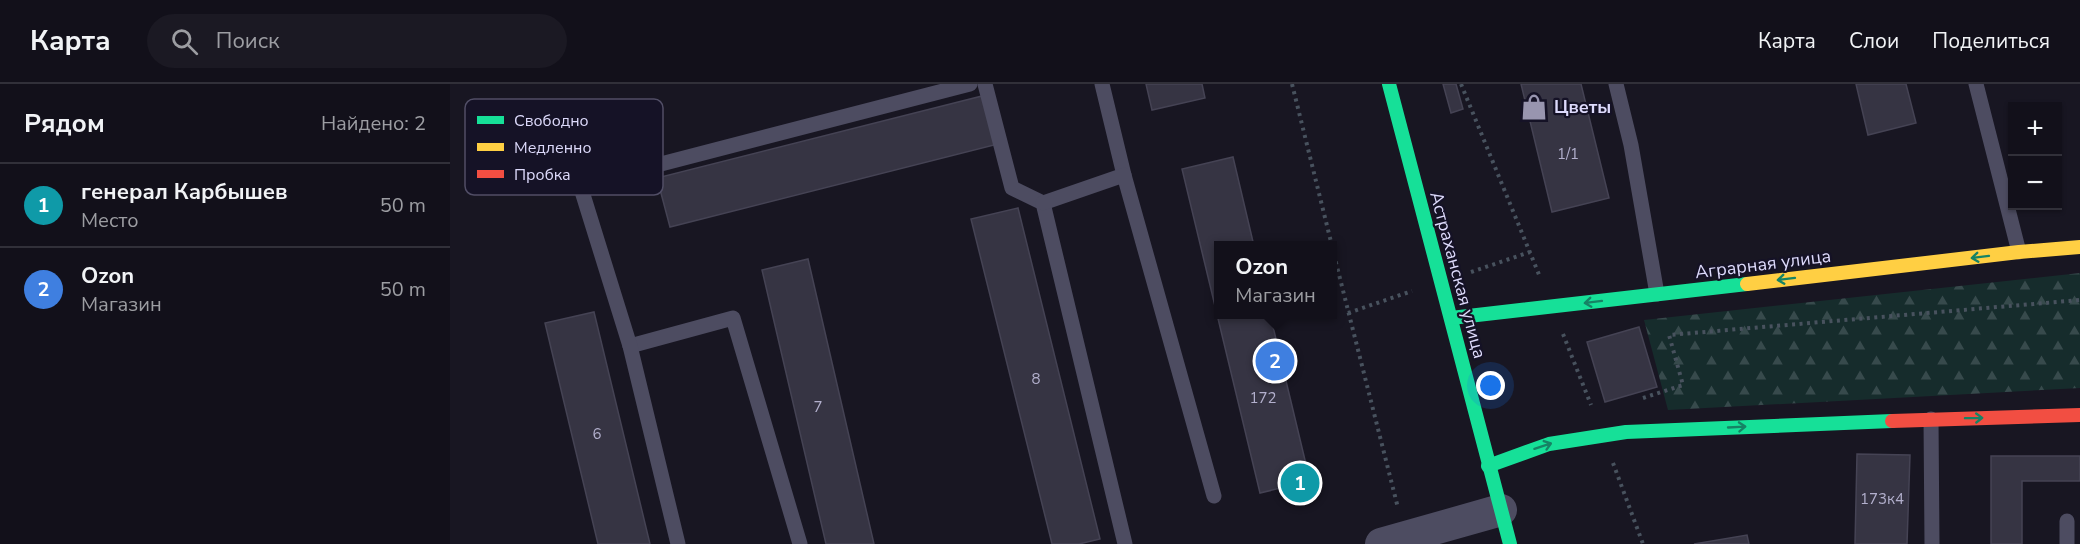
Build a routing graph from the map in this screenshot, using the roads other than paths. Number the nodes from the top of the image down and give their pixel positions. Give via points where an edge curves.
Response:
1 (970, 84) edge
2 (985, 84) edge
3 (1102, 84) edge
4 (1389, 84) edge
5 (1616, 84) edge
6 (1976, 84) edge
7 (663, 164) edge
8 (1125, 175) junction
9 (583, 195) edge
10 (1043, 203) junction
11 (2080, 247) edge
12 (2019, 252) junction
13 (1657, 294) junction
14 (1451, 318) junction
15 (630, 346) junction
16 (2080, 415) edge
17 (1931, 419) junction
18 (1488, 466) junction
19 (1214, 496) dead end
20 (1501, 510) junction
21 (2067, 521) dead end
22 (1393, 541) edge
23 (678, 544) edge
24 (800, 544) edge
25 (1125, 544) edge
26 (1510, 544) edge
27 (1932, 544) edge
28 (2067, 544) edge

1 - 7 lane
2 - 10 lane via 1012,188
3 - 8 lane
4 - 14 street, Астраханская улица
5 - 13 lane via 1631,145
6 - 12 lane
8 - 10 lane
8 - 19 lane
9 - 15 lane
10 - 25 lane
11 - 12 street, Аграрная улица
12 -> 13 street, Аграрная улица
13 -> 14 street, Аграрная улица
14 - 18 street, Астраханская улица
15 - 23 lane
15 - 24 lane via 733,318
17 -> 16 street
18 -> 17 street via 1549,444 1626,432
17 - 27 lane
18 - 20 street, Астраханская улица
20 - 22 street
20 - 26 street, Астраханская улица
21 - 28 lane

